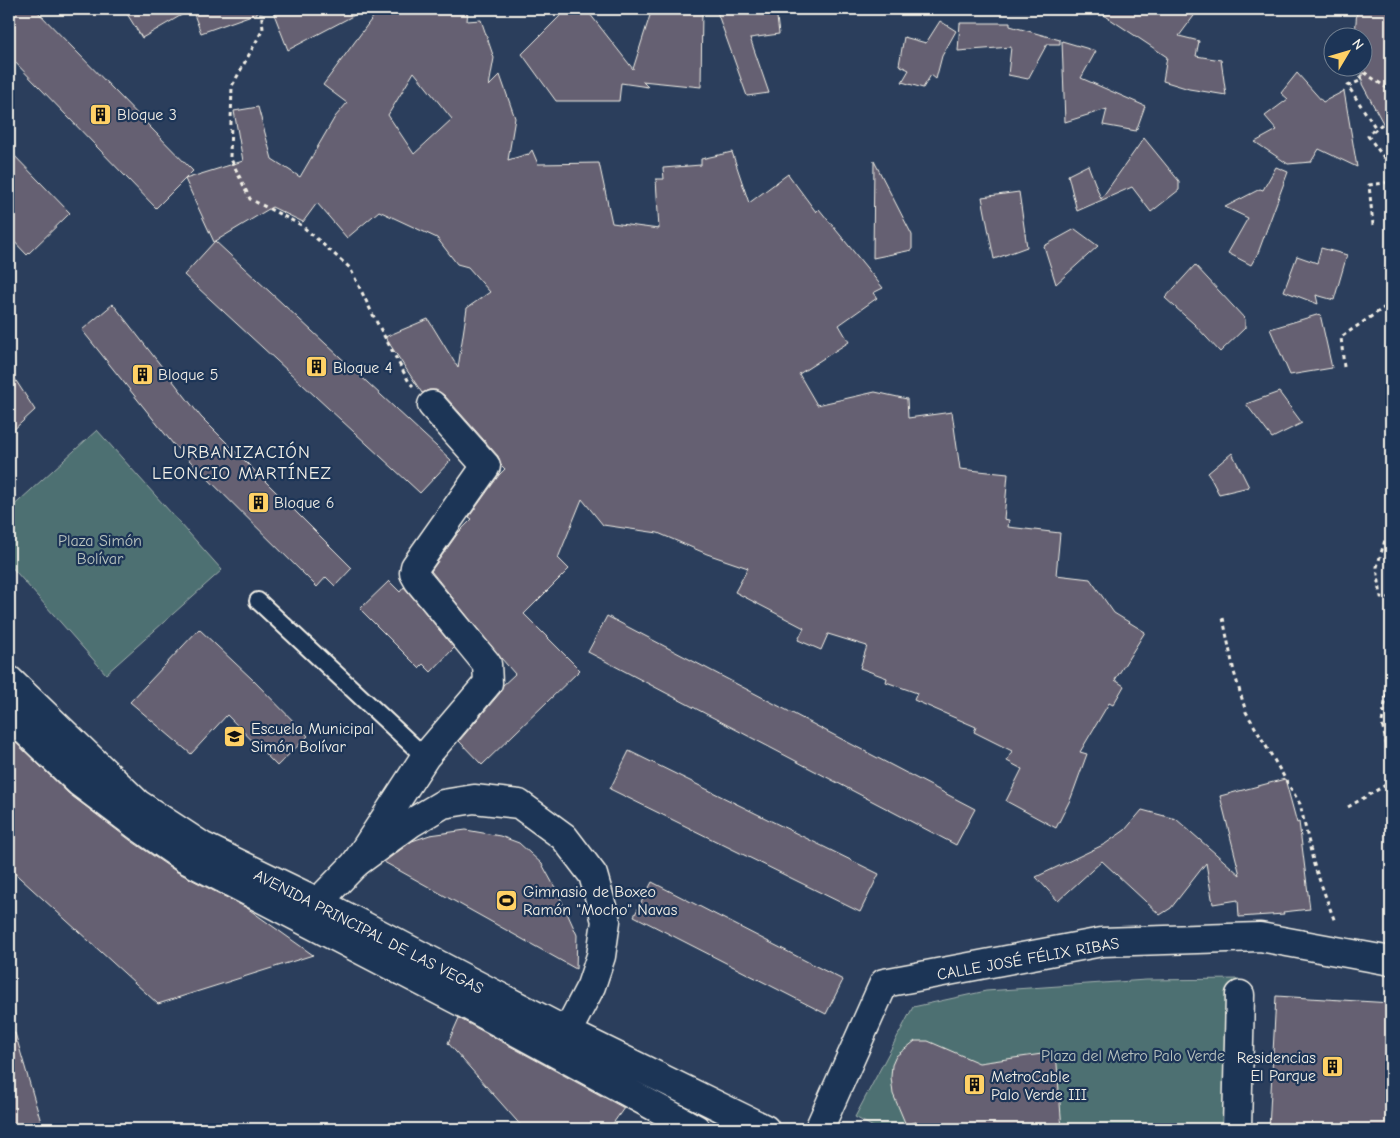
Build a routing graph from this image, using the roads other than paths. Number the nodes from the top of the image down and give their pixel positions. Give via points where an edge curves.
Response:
1 (432, 405) road end
2 (258, 601) dead end
3 (9, 680) edge
4 (9, 715) edge
5 (425, 757) junction
6 (356, 863) junction
7 (318, 902) junction
8 (1391, 961) edge
9 (1240, 995) dead end
10 (567, 1032) junction
11 (696, 1129) edge
12 (765, 1129) edge
13 (819, 1129) edge
14 (1236, 1129) edge

1 - 5 street via 486,466 415,567 414,573 487,664 488,683
2 - 5 lane
3 - 7 street, AVENIDA PRINCIPAL DE LAS VEGAS via 138,804 202,846
4 - 11 street, AVENIDA PRINCIPAL DE LAS VEGAS via 79,782 184,858 469,1006
5 - 6 street
6 - 7 street
6 - 10 street via 443,804 474,799 519,804 564,837 594,875 606,921 601,956 591,986
7 - 10 street, AVENIDA PRINCIPAL DE LAS VEGAS
8 - 13 street, CALLE JOSÉ FÉLIX RIBAS via 1260,936 1102,942 884,983
9 - 14 street
10 - 12 street, AVENIDA PRINCIPAL DE LAS VEGAS

